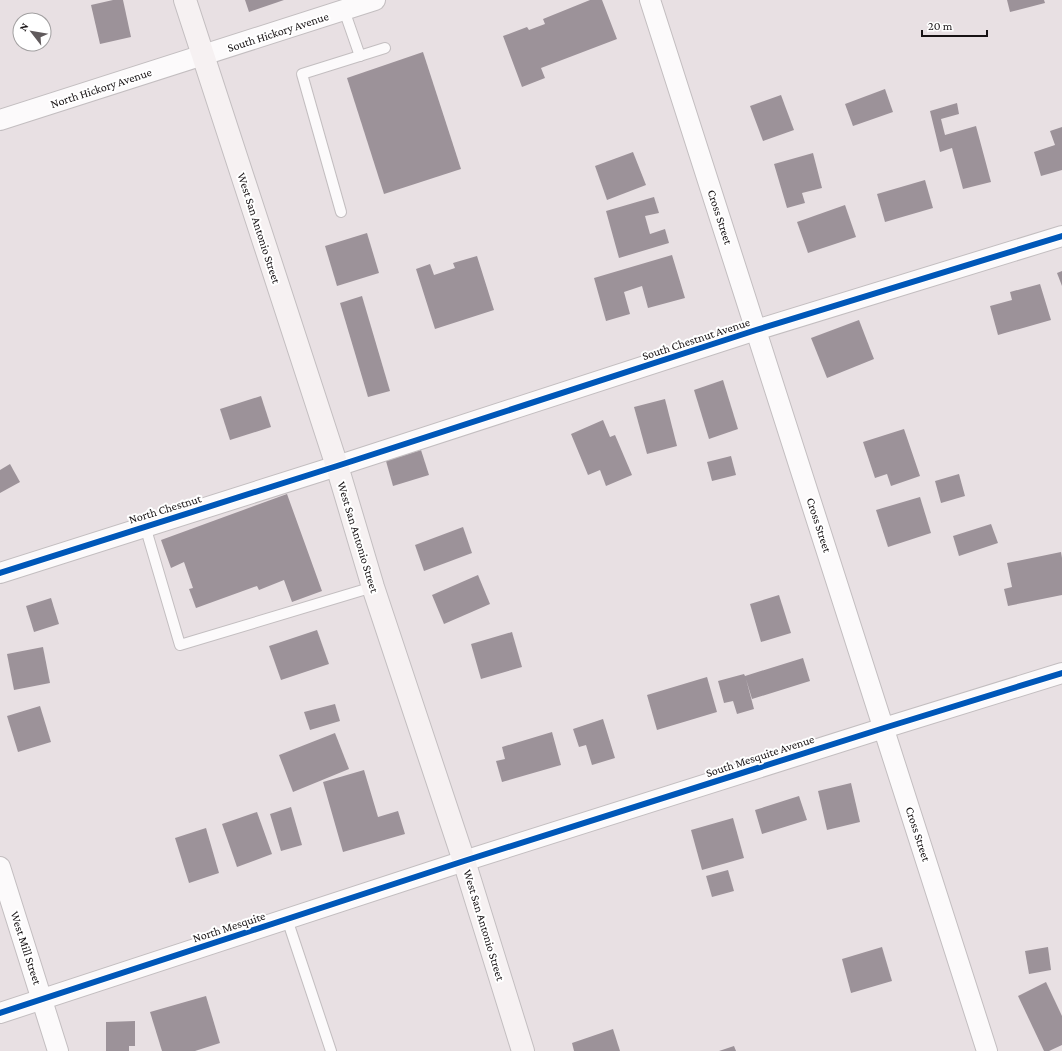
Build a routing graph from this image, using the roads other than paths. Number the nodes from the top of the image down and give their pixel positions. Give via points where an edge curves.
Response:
1 (186, 0) edge
2 (375, 0) edge
3 (650, 0) edge
4 (344, 10) junction
5 (385, 48) dead end
6 (203, 56) junction
7 (360, 56) junction
8 (0, 120) edge
9 (341, 212) dead end
10 (1062, 236) edge
11 (756, 330) junction
12 (337, 466) junction
13 (145, 526) junction
14 (0, 572) edge
15 (373, 588) junction
16 (1062, 673) edge
17 (884, 728) junction
18 (464, 861) junction
19 (0, 867) edge
20 (287, 919) junction
21 (42, 999) junction
22 (0, 1013) edge
23 (58, 1051) edge
24 (331, 1051) edge
25 (523, 1051) edge
26 (987, 1051) edge

1 - 6 main road, West San Antonio Street
2 - 4 street, South Hickory Avenue
3 - 11 street, Cross Street
4 - 6 street, South Hickory Avenue
4 - 7 lane
5 - 7 lane
6 - 8 street, North Hickory Avenue
6 - 12 main road, West San Antonio Street
7 - 9 lane via 302,74
10 - 11 street, South Chestnut Avenue
11 - 12 street, South Chestnut Avenue
11 - 17 street, Cross Street
12 - 13 street, North Chestnut
12 - 15 main road, West San Antonio Street
13 - 14 street, North Chestnut
13 - 15 lane via 180,645
15 - 18 main road, West San Antonio Street
16 - 17 street, South Mesquite Avenue
17 - 18 street, South Mesquite Avenue
17 - 26 street, Cross Street
18 - 20 street, North Mesquite
18 - 25 main road, West San Antonio Street
19 - 21 street, West Mill Street
20 - 21 street, North Mesquite
20 - 24 lane
21 - 22 street, North Mesquite
21 - 23 street, West Mill Street

